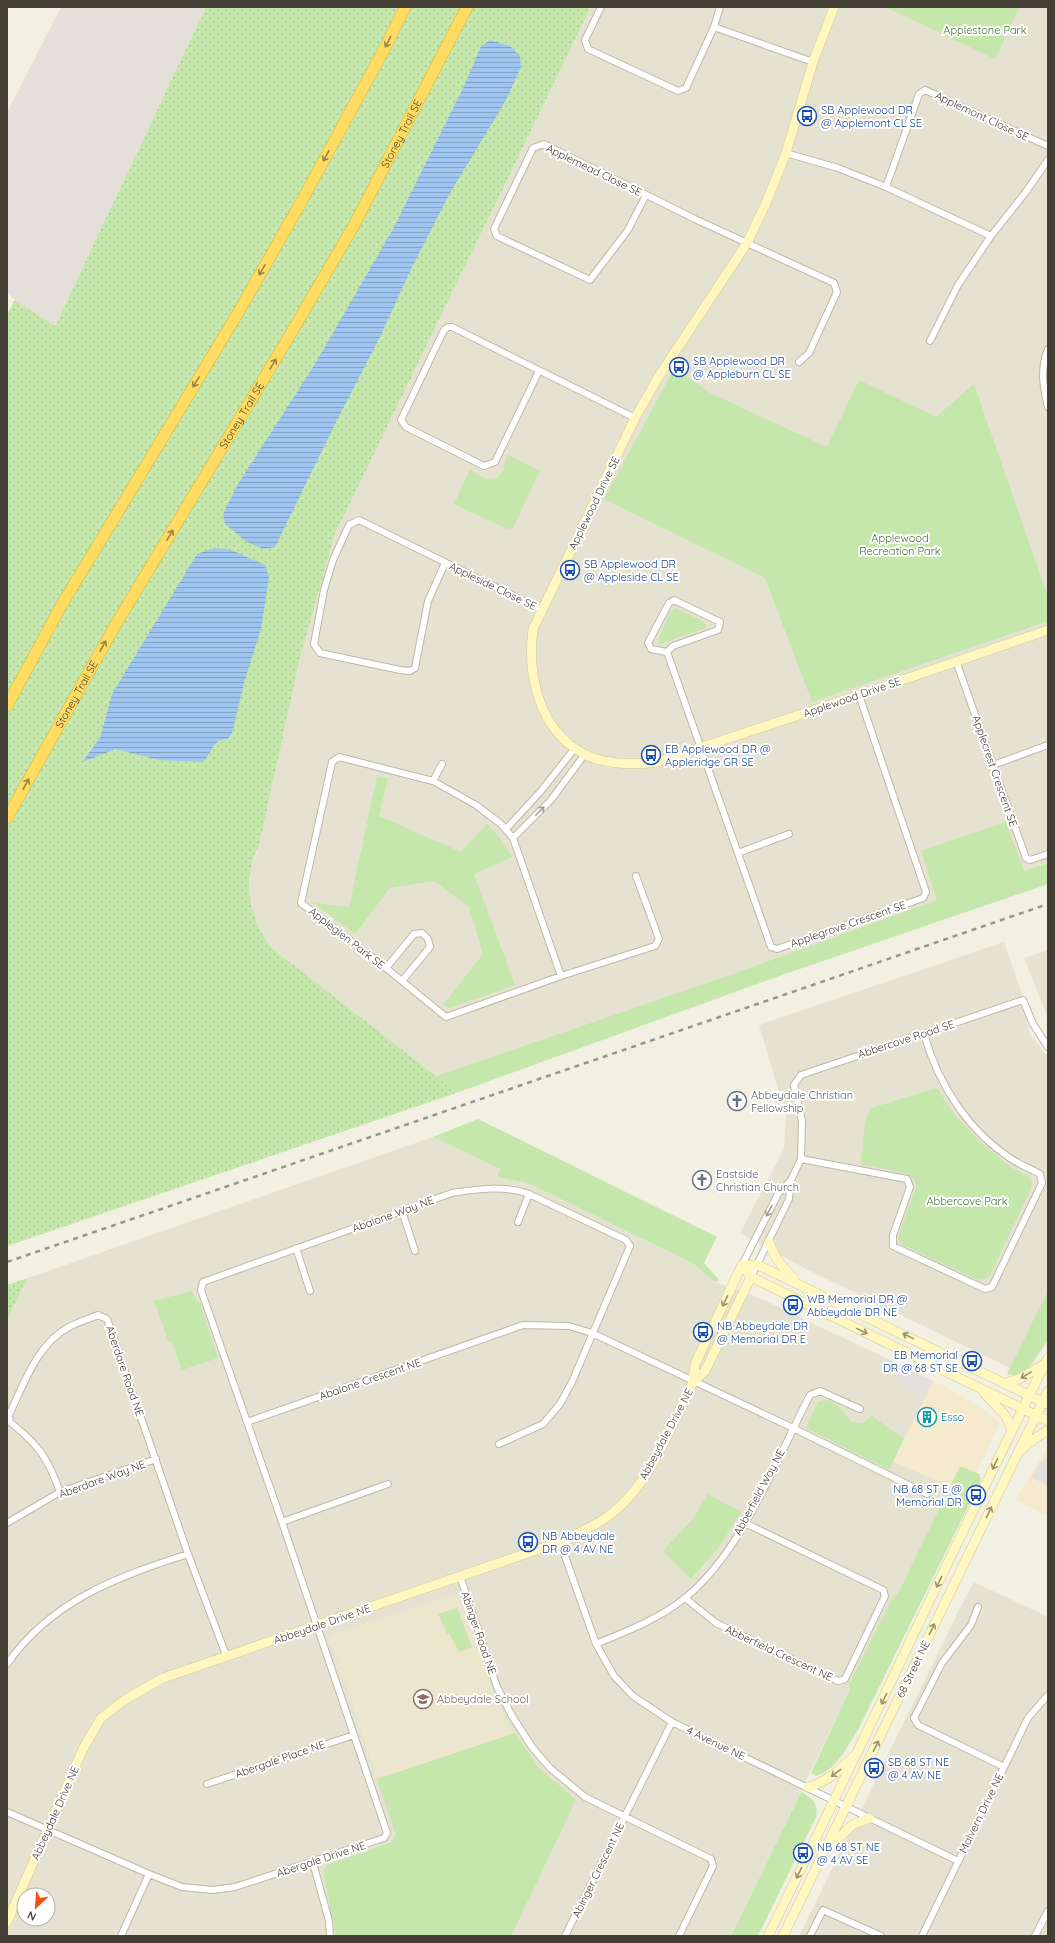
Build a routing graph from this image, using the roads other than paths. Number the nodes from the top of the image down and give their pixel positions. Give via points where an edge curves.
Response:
1 (405, 7) edge
2 (467, 7) edge
3 (601, 7) edge
4 (720, 7) edge
5 (834, 7) edge
6 (714, 27) junction
7 (813, 62) junction
8 (1048, 146) edge
9 (786, 153) junction
10 (1048, 160) edge
11 (886, 187) junction
12 (646, 195) junction
13 (991, 236) junction
14 (747, 243) junction
15 (930, 341) dead end
16 (1048, 349) edge
17 (799, 362) dead end
18 (539, 371) junction
19 (1048, 407) edge
20 (635, 418) junction
21 (445, 563) junction
22 (542, 610) junction
23 (1048, 630) edge
24 (667, 652) junction
25 (956, 662) junction
26 (858, 695) junction
27 (7, 706) edge
28 (1048, 745) edge
29 (701, 747) junction
30 (575, 748) junction
31 (585, 754) junction
32 (442, 764) dead end
33 (993, 765) junction
34 (433, 781) junction
35 (541, 792) junction
36 (550, 800) junction
37 (7, 818) edge
38 (506, 829) junction
39 (789, 834) dead end
40 (513, 838) junction
41 (738, 852) junction
42 (1048, 854) edge
43 (636, 876) dead end
44 (386, 968) junction
45 (561, 976) junction
46 (402, 981) junction
47 (924, 1034) junction
48 (1048, 1047) edge
49 (801, 1159) junction
50 (791, 1180) junction
51 (529, 1194) junction
52 (402, 1211) junction
53 (518, 1222) dead end
54 (769, 1242) junction
55 (296, 1248) junction
56 (415, 1251) dead end
57 (758, 1265) junction
58 (742, 1266) junction
59 (751, 1277) junction
60 (799, 1284) junction
61 (310, 1291) dead end
62 (592, 1333) junction
63 (1047, 1360) edge
64 (693, 1382) junction
65 (1006, 1383) junction
66 (981, 1389) junction
67 (1048, 1391) edge
68 (1029, 1395) junction
69 (1046, 1403) edge
70 (860, 1409) dead end
71 (1022, 1409) junction
72 (1036, 1415) junction
73 (1048, 1421) edge
74 (247, 1422) junction
75 (793, 1428) junction
76 (1012, 1429) junction
77 (1048, 1430) edge
78 (499, 1444) dead end
79 (1016, 1456) junction
80 (156, 1459) junction
81 (388, 1484) dead end
82 (60, 1492) junction
83 (927, 1494) dead end
84 (282, 1522) junction
85 (745, 1522) junction
86 (7, 1523) edge
87 (560, 1542) junction
88 (188, 1554) junction
89 (460, 1576) junction
90 (685, 1598) junction
91 (978, 1607) dead end
92 (317, 1626) junction
93 (596, 1644) junction
94 (226, 1655) junction
95 (7, 1664) edge
96 (1048, 1695) edge
97 (672, 1722) junction
98 (354, 1735) junction
99 (859, 1751) junction
100 (1004, 1767) junction
101 (207, 1784) dead end
102 (808, 1787) junction
103 (835, 1801) junction
104 (847, 1807) junction
105 (7, 1812) edge
106 (624, 1817) junction
107 (870, 1818) junction
108 (47, 1829) junction
109 (825, 1851) junction
110 (958, 1861) junction
111 (313, 1863) junction
112 (149, 1874) junction
113 (1048, 1911) edge
114 (7, 1919) edge
115 (121, 1936) edge
116 (330, 1936) edge
117 (565, 1936) edge
118 (679, 1936) edge
119 (768, 1936) edge
120 (783, 1936) edge
121 (810, 1936) edge
122 (881, 1936) edge
123 (922, 1936) edge
124 (1035, 1936) edge

1 -> 27 highway via 303,199 238,313 61,606
37 -> 2 highway, Stoney Trail SE via 113,629 353,228
3 - 6 street via 585,40 588,49 678,91 686,88
4 - 6 street
5 - 7 street, Applewood Drive SE
6 - 7 street
7 - 9 street, Applewood Drive SE
8 - 11 street, Applemont Close SE via 925,90 919,94
9 - 11 street via 838,168
9 - 14 street, Applewood Drive SE
10 - 13 street
11 - 13 street
12 - 12 street, Applemead Close SE via 544,144 533,148 494,229 497,236 590,280 628,230
12 - 14 street, Applemead Close SE
13 - 15 street via 958,285
14 - 17 street, Applemead Close SE via 834,283 838,292 809,353
14 - 20 street, Applewood Drive SE via 658,376
16 - 19 street via 1043,362 1043,385
18 - 18 street via 448,327 444,330 401,420 406,428 484,466 495,462
18 - 20 street
20 - 22 street, Applewood Drive SE
21 - 21 street, Appleside Close SE via 359,520 350,525 333,560 324,590 314,644 320,653 400,670 410,671 415,668 428,601
21 - 22 street, Appleside Close SE
22 - 30 street, Applewood Drive SE via 533,629 530,652 536,692 545,714 559,734
23 - 25 street, Applewood Drive SE
24 - 24 street via 651,649 648,644 669,603 674,600 720,622 718,630 673,646
24 - 29 street, Applegrove Crescent SE
25 - 26 street, Applewood Drive SE
25 - 33 street, Applecrest Crescent SE
26 - 29 street, Applewood Drive SE
26 - 41 street, Applegrove Crescent SE via 926,892 923,898 777,949 771,947
28 - 33 street
29 - 31 street, Applewood Drive SE via 654,762 632,764 608,761
29 - 41 street, Applegrove Crescent SE
30 - 31 street, Applewood Drive SE
30 - 35 street
31 - 36 street
32 - 34 street
33 - 42 street, Applecrest Crescent SE via 1026,858 1030,860
34 - 38 street, Appleglen Park SE via 476,805
34 - 44 street, Appleglen Park SE via 339,757 332,762 301,903
35 - 36 street
35 - 38 street
40 -> 36 street
38 - 40 street, Appleglen Park SE
39 - 41 street
40 - 45 street, Appleglen Park SE
43 - 45 street via 659,939 655,946
44 - 46 street, Appleglen Park SE
44 - 46 street via 414,934 422,933 428,939 430,947
45 - 46 street, Appleglen Park SE via 446,1017
47 - 48 street, Abbercove Road SE via 1023,1000 1033,1024
47 - 49 street, Abbercove Road SE via 801,1075 794,1085 802,1121
47 - 49 street via 931,1059 957,1106 982,1135 1012,1160 1040,1174 1042,1183 992,1287 985,1289 893,1246 893,1235 910,1187 906,1178
49 - 50 street
50 - 54 street via 789,1199
50 -> 58 street via 778,1194
51 - 52 street, Abalone Way NE via 518,1190 479,1189 452,1193
51 - 53 street
51 - 62 street, Abalone Way NE via 626,1240 630,1246
52 - 55 street, Abalone Way NE
52 - 56 street
54 - 57 street
54 - 60 street via 783,1269
55 - 61 street
55 - 74 street, Abalone Way NE via 203,1282 201,1290
57 - 58 street
57 - 59 street
57 - 60 street
58 - 59 street
58 -> 64 street, Abbeydale Drive NE via 695,1364
59 - 64 street, Abbeydale Drive NE via 705,1371
59 -> 66 street
65 -> 60 street
62 - 64 street, Abalone Crescent NE
62 - 74 street, Abalone Crescent NE via 569,1326 523,1325
62 - 78 street via 560,1404 543,1424
63 -> 65 street via 1022,1378
63 - 68 street, 68 Street NE
64 - 75 street
64 - 87 street, Abbeydale Drive NE via 650,1470 633,1493 599,1522
65 - 68 street
66 - 71 street
66 - 76 street via 1005,1415
67 - 69 street, 68 Street NE
68 - 69 street
68 - 71 street, 68 Street NE
69 - 72 street, 68 Street NE
70 - 75 street, Abberfield Way NE via 820,1391 810,1395
71 - 72 street
71 - 76 street, 68 Street NE
72 - 73 street
72 - 79 street, 68 Street NE
74 - 84 street
75 - 83 street
75 - 85 street, Abberfield Way NE
76 -> 99 street, 68 Street NE
77 - 79 street
104 -> 79 street, 68 Street NE
80 - 82 street, Aberdare Way NE
80 - 82 street, Aberdare Road NE via 107,1319 98,1316 69,1327 54,1338 38,1356 8,1414 10,1422 34,1441 51,1466
80 - 88 street, Aberdare Road NE
81 - 84 street
82 - 86 street, Aberdare Way NE
84 - 92 street
85 - 90 street, Abberfield Way NE via 715,1566
85 - 90 street, Abberfield Crescent NE via 883,1590 885,1596 845,1679 838,1681 716,1623
87 - 89 street, Abbeydale Drive NE
87 - 93 street, 4 Avenue NE
88 - 94 street, Aberdare Road NE
88 - 95 street via 107,1582 76,1599 42,1626
89 - 92 street, Abbeydale Drive NE
89 - 106 street, Abinger Road NE via 497,1687 532,1747 550,1768 585,1797
90 - 93 street, Abberfield Way NE via 644,1624
91 - 100 street via 971,1625 942,1663 914,1718 918,1725
92 - 94 street, Abbeydale Drive NE
92 - 98 street, Abergale Drive NE
93 - 97 street, 4 Avenue NE via 614,1676 633,1696
94 - 108 street, Abbeydale Drive NE via 162,1678 126,1699 102,1718 83,1749
96 - 100 street, Malvern Drive NE via 1028,1718
97 - 102 street, 4 Avenue NE
97 - 106 street
98 - 101 street, Abergale Place NE
98 - 111 street, Abergale Drive NE via 387,1833 384,1838
99 -> 102 street via 839,1771
99 - 103 street, 68 Street NE
100 - 110 street, Malvern Drive NE
102 - 103 street, 4 Avenue NE
103 - 104 street, 4 Avenue NE
103 -> 119 street, 68 Street NE
104 - 107 street, 4 Avenue NE
104 - 109 street, 68 Street NE
105 - 108 street
106 - 117 street, Abinger Crescent NE
106 - 118 street, Abinger Crescent NE via 711,1858 713,1866
107 - 109 street via 852,1825
107 - 110 street, 4 Avenue NE
108 - 112 street, Abergale Drive NE
108 - 114 street, Abbeydale Drive NE
109 - 120 street, 68 Street NE
110 - 123 street, Malvern Drive NE
111 - 112 street, Abergale Drive NE via 235,1887 213,1890 182,1887
111 - 116 street
112 - 115 street
113 - 124 street
121 - 122 street via 823,1910

